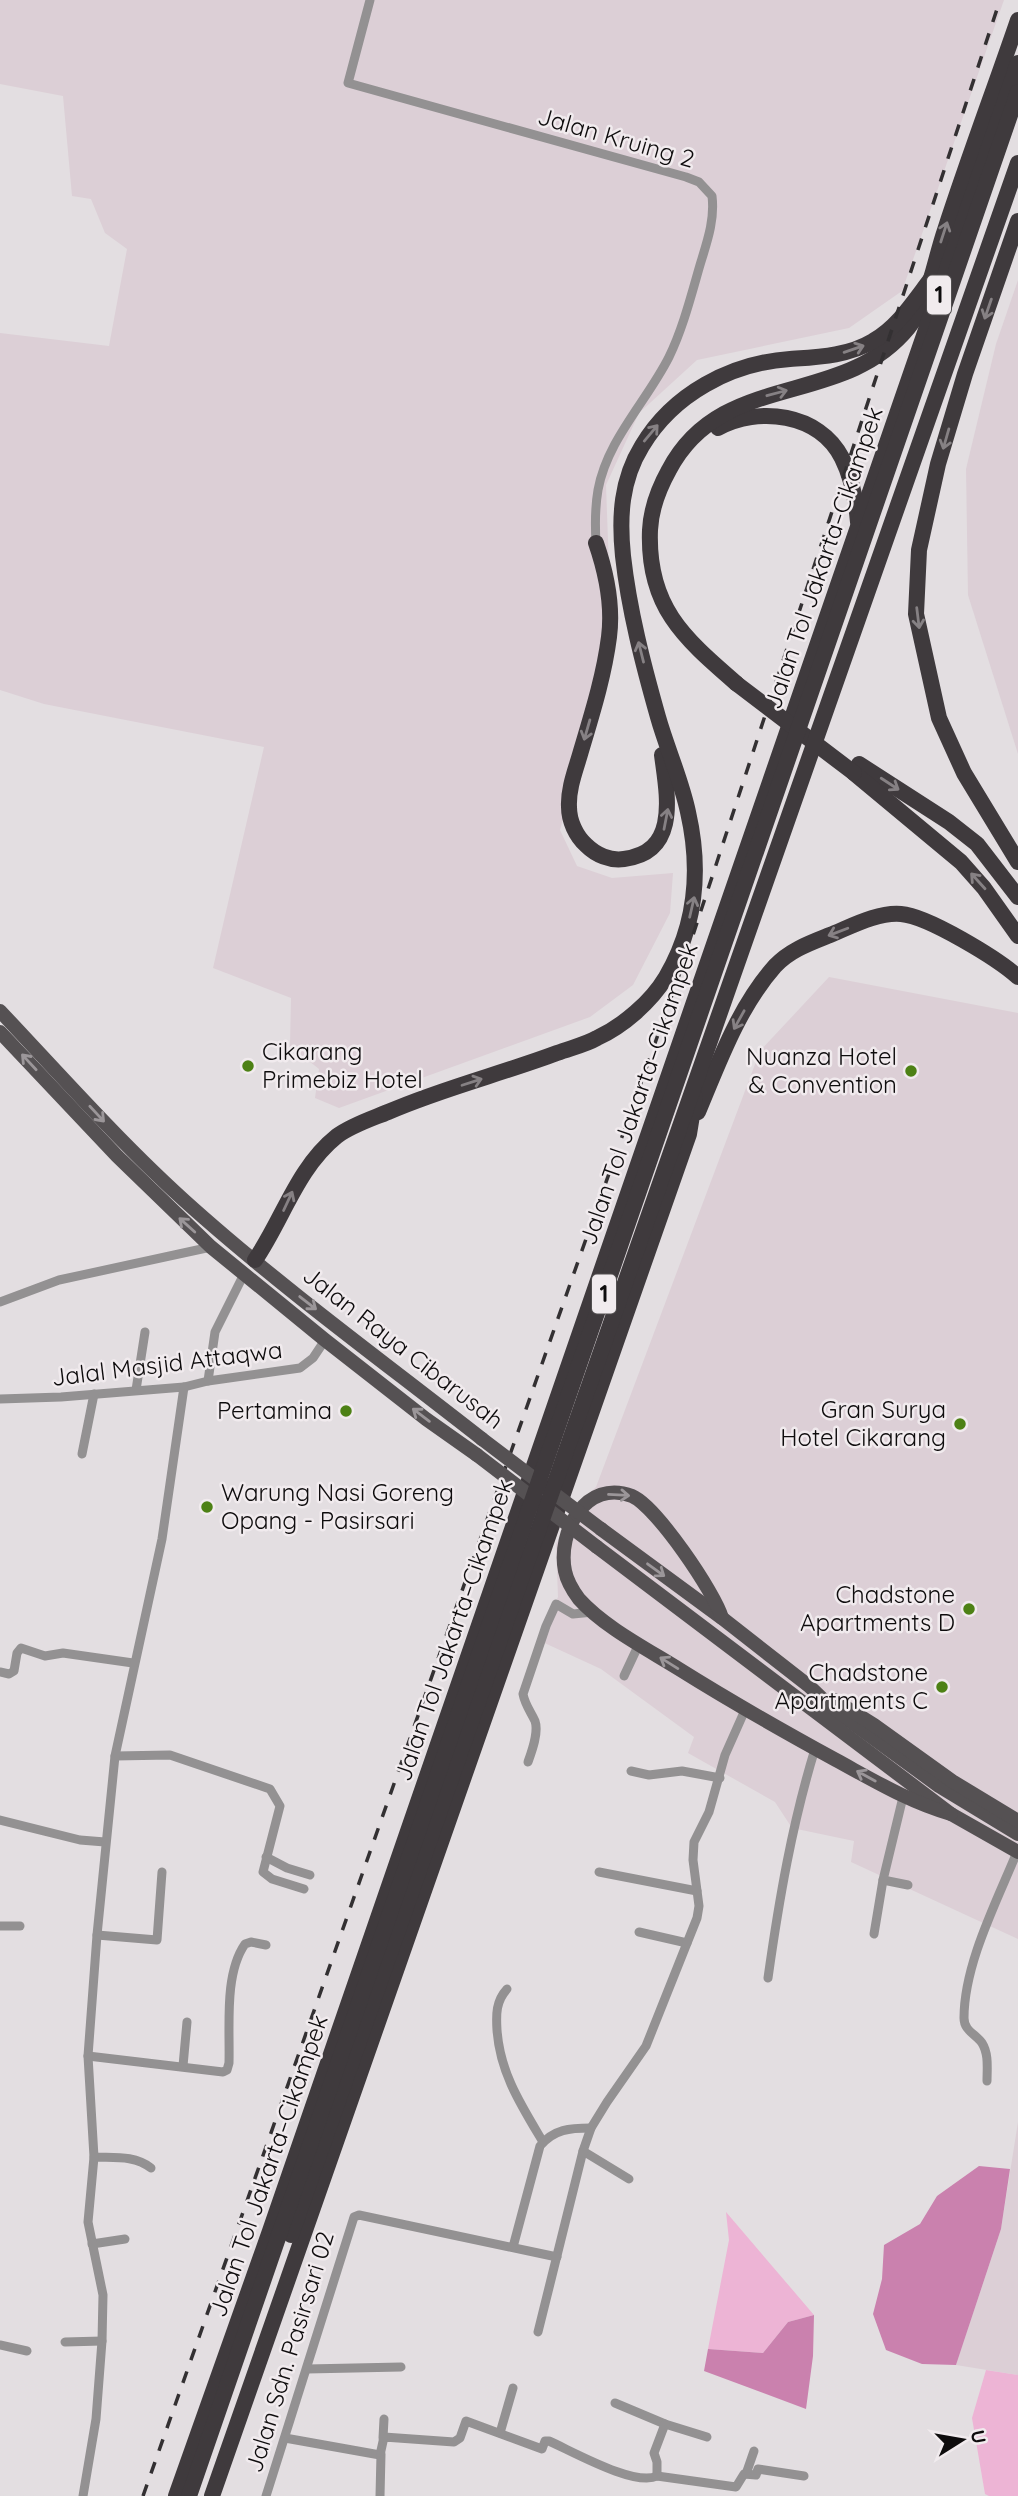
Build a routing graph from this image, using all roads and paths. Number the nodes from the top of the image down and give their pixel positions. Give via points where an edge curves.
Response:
1 (370, 0) edge
2 (1018, 20) edge
3 (1018, 63) edge
4 (1018, 92) edge
5 (1018, 163) edge
6 (1018, 221) edge
7 (931, 279) junction
8 (859, 527) junction
9 (596, 543) joint
10 (741, 680) junction
11 (658, 718) junction
12 (857, 769) junction
13 (1018, 862) edge
14 (1018, 897) edge
15 (1018, 936) edge
16 (1018, 977) edge
17 (0, 1011) edge
18 (0, 1032) edge
19 (689, 1134) junction
20 (221, 1232) junction
21 (211, 1247) junction
22 (255, 1260) junction
23 (244, 1275) junction
24 (0, 1302) edge
25 (145, 1332) dead end
26 (325, 1340) junction
27 (208, 1381) junction
28 (184, 1387) junction
29 (136, 1390) junction
30 (94, 1394) junction
31 (0, 1399) edge
32 (82, 1454) dead end
33 (593, 1612) junction
34 (722, 1618) junction
35 (639, 1644) junction
36 (133, 1663) junction
37 (0, 1672) edge
38 (624, 1676) dead end
39 (809, 1686) junction
40 (796, 1697) junction
41 (745, 1710) junction
42 (831, 1711) junction
43 (815, 1749) junction
44 (115, 1756) junction
45 (528, 1762) dead end
46 (631, 1770) dead end
47 (720, 1778) junction
48 (903, 1797) junction
49 (951, 1814) junction
50 (0, 1819) edge
51 (1018, 1821) edge
52 (1018, 1834) edge
53 (105, 1842) junction
54 (1018, 1849) edge
55 (266, 1857) junction
56 (162, 1872) dead end
57 (599, 1872) dead end
58 (310, 1875) dead end
59 (883, 1880) junction
60 (908, 1885) dead end
61 (304, 1889) dead end
62 (697, 1891) junction
63 (0, 1926) edge
64 (20, 1926) dead end
65 (639, 1931) dead end
66 (874, 1934) dead end
67 (97, 1935) junction
68 (687, 1943) junction
69 (266, 1945) dead end
70 (768, 1978) dead end
71 (507, 1989) dead end
72 (187, 2022) dead end
73 (88, 2056) junction
74 (183, 2066) junction
75 (987, 2081) dead end
76 (592, 2128) junction
77 (543, 2142) junction
78 (583, 2151) junction
79 (94, 2157) junction
80 (151, 2168) dead end
81 (629, 2179) dead end
82 (125, 2239) dead end
83 (92, 2244) junction
84 (513, 2247) junction
85 (557, 2257) junction
86 (538, 2332) dead end
87 (102, 2341) junction
88 (65, 2342) dead end
89 (316, 2343) junction
90 (0, 2345) edge
91 (27, 2351) dead end
92 (401, 2367) dead end
93 (323, 2368) junction
94 (307, 2369) junction
95 (513, 2388) dead end
96 (615, 2403) dead end
97 (384, 2419) dead end
98 (665, 2424) junction
99 (500, 2433) junction
100 (707, 2437) dead end
101 (285, 2438) junction
102 (383, 2438) junction
103 (754, 2451) dead end
104 (382, 2455) junction
105 (746, 2474) junction
106 (657, 2476) junction
107 (804, 2476) dead end
108 (83, 2496) edge
109 (176, 2496) edge
110 (189, 2496) edge
111 (200, 2496) edge
112 (212, 2496) edge
113 (265, 2496) edge
114 (380, 2496) edge

1 - 9 street, Jalan Kruing 2 via 348,83 686,177 699,182 712,196 712,221 679,334 656,381 613,448 598,488
7 -> 2 highway
3 - 8 highway, Jalan Tol Jakarta–Cikampek / 1
4 - 110 highway, 1, bridge
5 - 19 highway, 1 via 695,1094
5 - 111 highway, 1, bridge
6 -> 13 highway via 938,464 919,550 916,614 939,718 964,773
10 -> 7 highway via 684,636 660,594 650,543 652,513 664,478 684,446 716,417 766,396 839,376 887,349 918,313
11 -> 7 highway via 627,594 622,539 626,480 643,444 690,395 725,374 764,362 834,355 874,341 903,316
8 - 10 highway via 854,490 841,456 827,439 802,423 775,414 732,420 689,456 677,475 662,519 664,572 694,632
8 - 109 highway, Jalan Tol Jakarta–Cikampek / 1
9 -> 11 highway via 605,575 609,635 569,811 585,844 602,857 617,860 641,855 664,831 668,800
10 - 12 highway, bridge
22 -> 11 highway via 303,1173 342,1133 402,1106 598,1038 627,1019 664,979 679,952 696,882 688,810
12 -> 14 highway via 949,822 977,844
15 -> 12 highway via 961,862
16 -> 19 highway via 992,957 904,914 877,917 799,947 777,964 744,1012
17 -> 20 main road, Jalan Raya Cibarusah via 108,1125
21 -> 18 main road, Jalan Raya Cibarusah
19 - 112 highway, 1
20 - 21 main road
20 - 22 main road, Jalan Raya Cibarusah
21 - 23 main road, Jalan Raya Cibarusah
21 - 24 street via 59,1280
22 -> 34 main road, Jalan Raya Cibarusah, bridge via 482,1439
23 - 26 main road, Jalan Raya Cibarusah
23 - 27 street via 215,1332
25 - 29 street
26 - 27 street, Jalal Masjid Attaqwa via 300,1368
40 -> 26 main road, Jalan Raya Cibarusah, bridge
27 - 28 street, Jalal Masjid Attaqwa
28 - 29 street, Jalal Masjid Attaqwa
28 - 36 street via 162,1539
29 - 30 street, Jalal Masjid Attaqwa
30 - 31 street, Jalal Masjid Attaqwa
30 - 32 street
33 -> 34 main road via 569,1583 564,1550 572,1522 584,1503 596,1496 620,1494 632,1496 656,1516 719,1606
33 - 35 main road
33 - 45 street via 573,1615 556,1604 546,1626 523,1694 536,1729
34 - 39 main road, Jalan Raya Cibarusah
35 - 38 street
41 -> 35 main road
36 - 37 street via 63,1653 45,1656 21,1648 13,1671
36 - 44 street
39 - 42 main road, Jalan Raya Cibarusah
39 - 51 main road, Jalan Raya Cibarusah
40 - 42 main road, Jalan Raya Cibarusah
40 - 49 main road, Jalan Raya Cibarusah
41 - 43 main road
41 - 47 street
42 - 52 main road, Jalan Raya Cibarusah
42 - 54 main road, Jalan Raya Cibarusah
48 -> 43 main road
43 - 70 street via 778,1905
44 - 53 street
44 - 55 street via 170,1755 270,1789 280,1805
46 - 47 street via 649,1775 682,1771
47 - 62 street via 694,1842
48 - 49 main road
48 - 59 street
49 - 54 main road, Jalan Raya Cibarusah
50 - 53 street
53 - 67 street
54 - 75 street via 967,1986 965,2025 984,2048
55 - 58 street
55 - 61 street via 266,1876
56 - 67 street via 157,1940
57 - 62 street
59 - 60 street
59 - 66 street
62 - 68 street via 697,1917
63 - 64 street
65 - 68 street
67 - 73 street
68 - 76 street via 646,2046
69 - 74 street via 245,1944 236,1962 231,1979 227,2070 219,2073
71 - 77 street via 497,2009 502,2062 512,2090
72 - 74 street
73 - 74 street
73 - 79 street
76 - 77 street via 561,2130
76 - 78 street
77 - 84 street via 537,2150
78 - 81 street
78 - 85 street
79 - 80 street via 140,2160
79 - 83 street via 88,2222
82 - 83 street
83 - 87 street via 103,2295
84 - 85 street
84 - 89 street, Jalan Sdn. Pasirsari 02 via 355,2216
85 - 86 street
87 - 88 street
87 - 108 street via 96,2420
89 - 93 street
89 - 94 street, Jalan Sdn. Pasirsari 02
90 - 91 street
92 - 93 street
93 - 94 street
94 - 101 street, Jalan Sdn. Pasirsari 02
95 - 99 street
96 - 98 street
97 - 102 street
98 - 100 street
98 - 106 street via 654,2453
99 - 102 street via 466,2421 454,2442
99 - 106 street via 542,2449 547,2441 633,2477
101 - 104 street
101 - 113 street, Jalan Sdn. Pasirsari 02
102 - 104 street
103 - 105 street
104 - 114 street
105 - 106 street via 736,2487
105 - 107 street via 756,2475 758,2469

